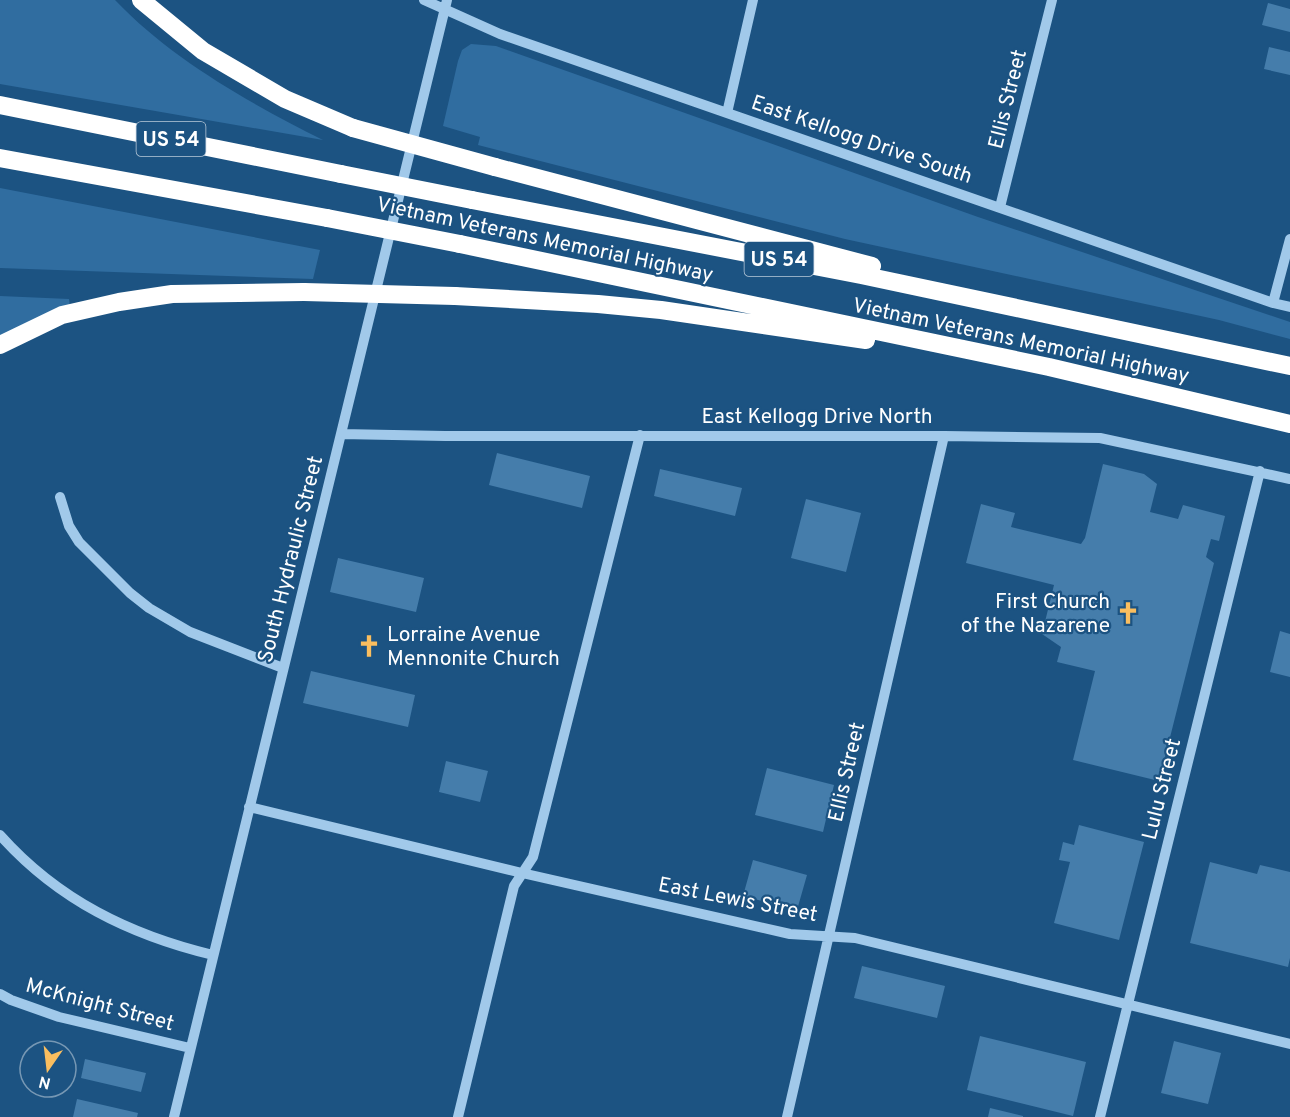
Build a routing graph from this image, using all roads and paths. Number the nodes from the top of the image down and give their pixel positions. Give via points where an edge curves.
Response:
1 (141, 0) edge
2 (424, 0) edge
3 (753, 0) edge
4 (1052, 0) edge
5 (446, 5) edge
6 (0, 105) edge
7 (727, 113) junction
8 (0, 158) edge
9 (1000, 207) junction
10 (1290, 239) edge
11 (1273, 303) junction
12 (1290, 307) edge
13 (1086, 321) junction
14 (0, 345) edge
15 (1290, 366) edge
16 (1049, 367) junction
17 (1290, 424) edge
18 (341, 434) junction
19 (640, 435) junction
20 (944, 436) junction
21 (1260, 471) junction
22 (1290, 479) edge
23 (60, 497) dead end
24 (283, 668) junction
25 (249, 807) junction
26 (0, 835) edge
27 (522, 873) junction
28 (829, 937) junction
29 (213, 956) junction
30 (0, 994) edge
31 (1128, 1004) junction
32 (1290, 1044) edge
33 (190, 1048) junction
34 (174, 1117) edge
35 (458, 1117) edge
36 (787, 1117) edge
37 (1100, 1117) edge

1 - 13 highway, bridge via 203,51 285,99 353,128
2 - 5 street, East Kellogg Drive South
3 - 7 street
4 - 9 street, Ellis Street
5 - 7 street, East Kellogg Drive South via 500,34
5 - 18 street, South Hydraulic Street
6 - 13 highway, Vietnam Veterans Memorial Highway / US 54, bridge
7 - 9 street, East Kellogg Drive South
8 - 16 highway, Vietnam Veterans Memorial Highway / US 54, bridge via 460,244
9 - 11 street, East Kellogg Drive South
10 - 11 street
11 - 12 street, East Kellogg Drive South
13 - 15 highway, Vietnam Veterans Memorial Highway / US 54
14 - 16 highway, bridge via 62,315 119,302 172,294 304,292 455,296 661,310
16 - 17 highway, Vietnam Veterans Memorial Highway / US 54
18 - 19 street, East Kellogg Drive North
18 - 24 street, South Hydraulic Street
19 - 20 street, East Kellogg Drive North
19 - 27 street via 534,853
20 - 21 street, East Kellogg Drive North via 1100,438
20 - 28 street, Ellis Street
21 - 22 street, East Kellogg Drive North
21 - 31 street, Lulu Street
23 - 24 street via 69,526 80,542 149,608 190,632
24 - 25 street, South Hydraulic Street
25 - 27 street, East Lewis Street
25 - 29 street, South Hydraulic Street
26 - 29 street via 39,872 94,911 160,941
27 - 28 street, East Lewis Street via 790,934
27 - 35 street via 514,886
28 - 31 street, East Lewis Street via 855,938
28 - 36 street, Ellis Street
29 - 33 street, South Hydraulic Street
30 - 33 street, McKnight Street via 58,1017
31 - 32 street, East Lewis Street
31 - 37 street, Lulu Street
33 - 34 street, South Hydraulic Street

